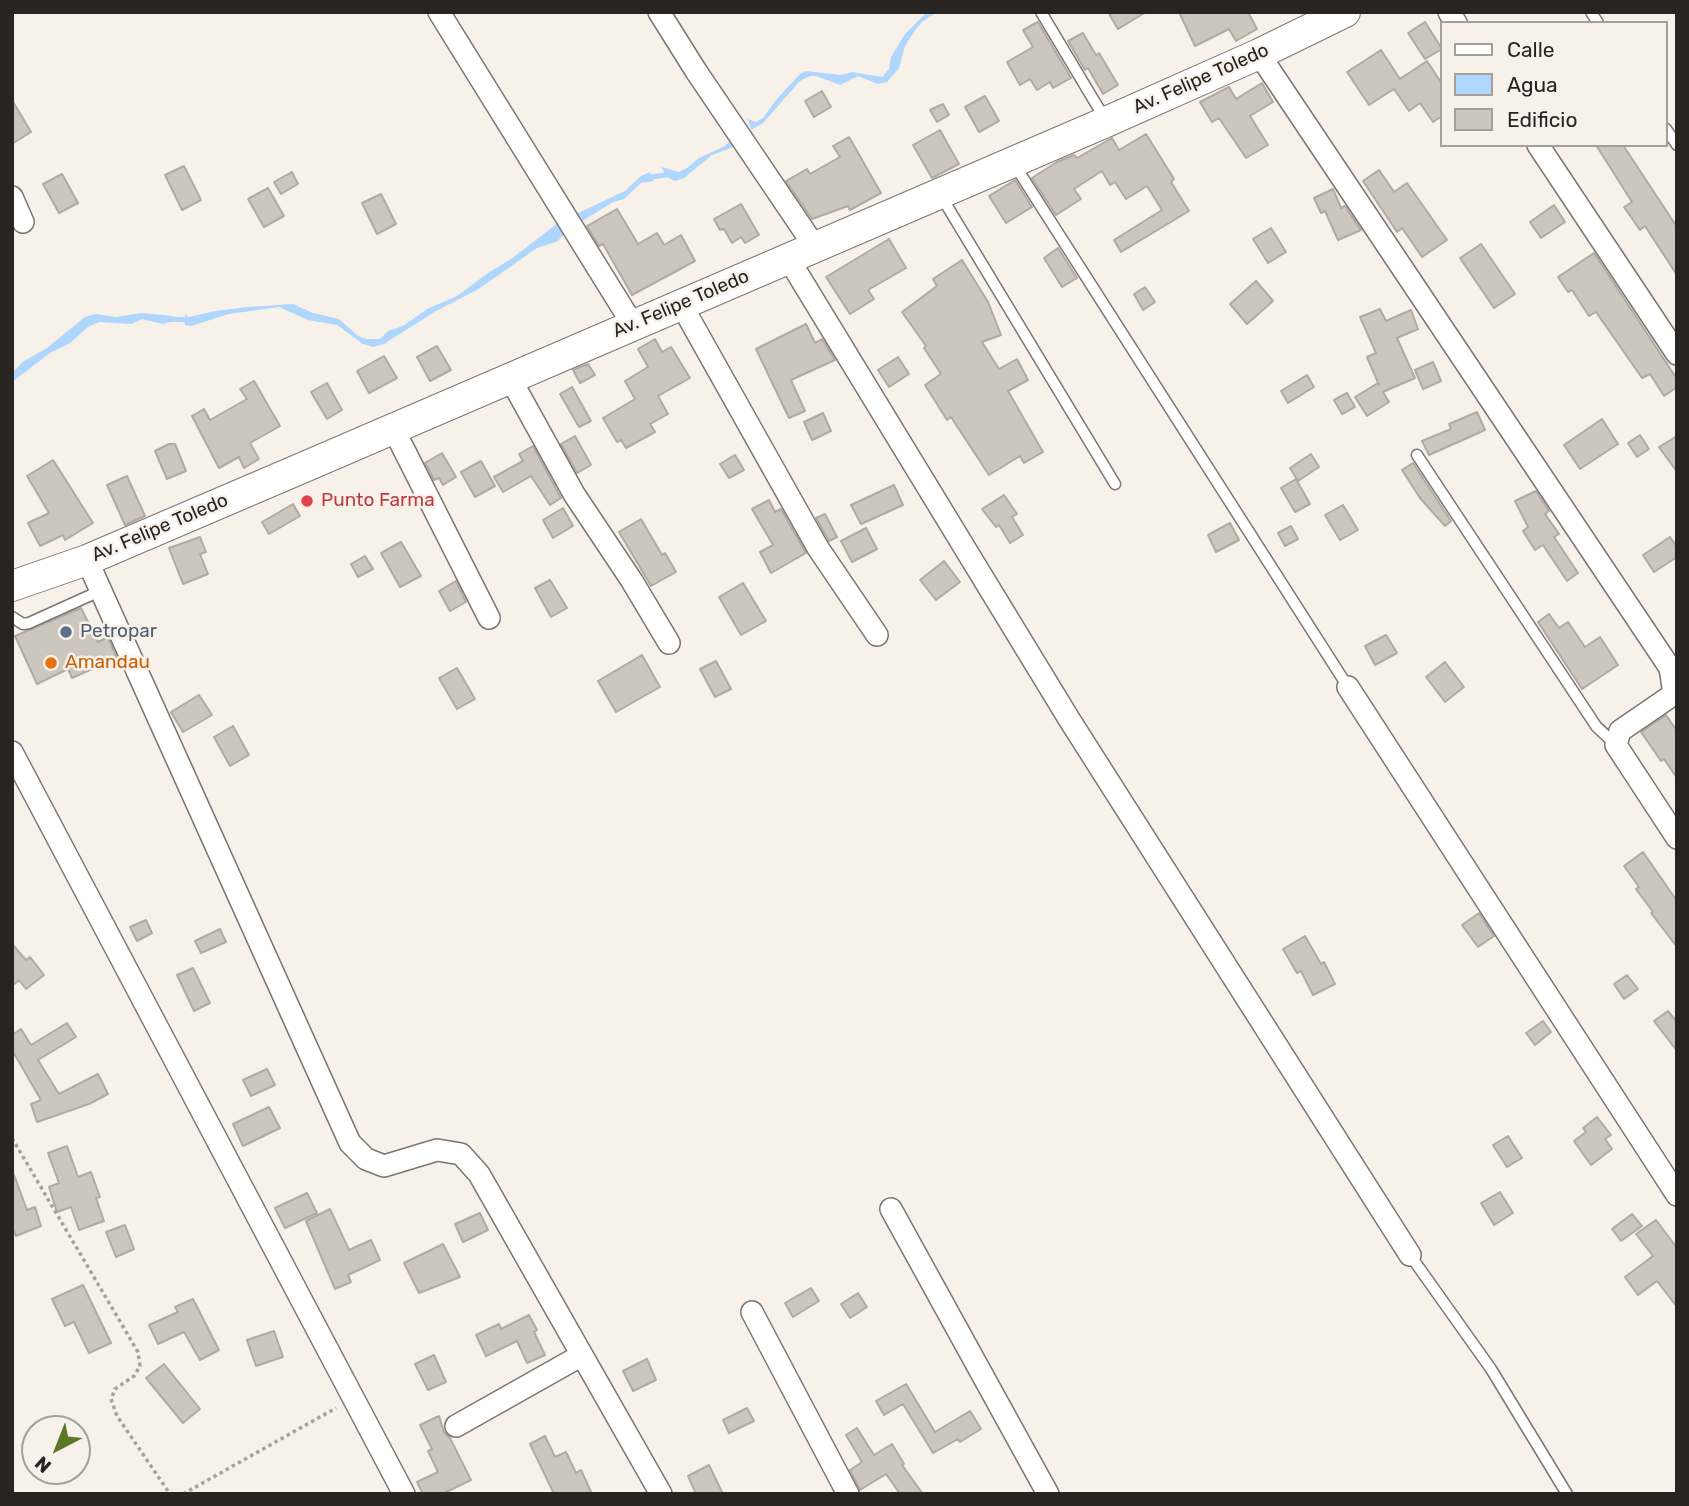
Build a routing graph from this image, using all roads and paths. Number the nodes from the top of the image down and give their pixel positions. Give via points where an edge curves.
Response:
1 (439, 12) edge
2 (659, 12) edge
3 (1041, 12) edge
4 (1345, 12) edge
5 (1305, 21) edge
6 (1259, 54) junction
7 (1107, 122) junction
8 (1539, 147) edge
9 (1012, 162) junction
10 (939, 193) junction
11 (12, 197) edge
12 (23, 222) dead end
13 (801, 252) junction
14 (681, 304) junction
15 (633, 325) junction
16 (1677, 354) edge
17 (510, 378) junction
18 (393, 428) junction
19 (1417, 456) dead end
20 (1115, 484) dead end
21 (87, 560) junction
22 (16, 578) edge
23 (100, 591) junction
24 (12, 617) edge
25 (489, 618) dead end
26 (877, 635) dead end
27 (669, 643) dead end
28 (1674, 669) edge
29 (1348, 687) joint
30 (1616, 745) junction
31 (12, 752) edge
32 (1677, 838) edge
33 (12, 1138) edge
34 (1677, 1195) edge
35 (891, 1209) dead end
36 (1410, 1255) joint
37 (752, 1312) dead end
38 (582, 1355) junction
39 (354, 1398) junction
40 (456, 1426) dead end
41 (170, 1494) edge
42 (183, 1494) edge
43 (404, 1494) edge
44 (661, 1494) edge
45 (848, 1494) edge
46 (1048, 1494) edge
47 (1567, 1494) edge

1 - 15 street
2 - 13 street
3 - 7 lane
4 - 5 main road, Av. Felipe Toledo
5 - 6 main road, Av. Felipe Toledo
6 - 7 main road, Av. Felipe Toledo
6 - 28 street
7 - 9 main road, Av. Felipe Toledo
8 - 16 street
9 - 10 main road, Av. Felipe Toledo
9 - 29 lane
10 - 13 main road, Av. Felipe Toledo
10 - 20 lane
11 - 12 street
13 - 14 main road, Av. Felipe Toledo
13 - 36 street via 1069,719
14 - 15 main road, Av. Felipe Toledo
14 - 26 street via 818,548
15 - 17 main road, Av. Felipe Toledo
17 - 18 main road, Av. Felipe Toledo
17 - 27 street via 574,494
18 - 21 main road, Av. Felipe Toledo
18 - 25 street
19 - 30 lane via 1595,726
21 - 22 main road, Av. Felipe Toledo
21 - 23 street
23 - 24 lane via 29,623
23 - 38 street via 349,1143 366,1159 384,1166 437,1150 461,1154 479,1174
28 - 30 street via 1674,694 1620,731
29 - 34 street
30 - 32 street
31 - 39 street
33 - 41 path via 138,1352 140,1366 115,1389 111,1399 117,1416
35 - 46 street
36 - 47 lane via 1491,1369
37 - 45 street
38 - 40 street
38 - 44 street
39 - 42 path
39 - 43 street

